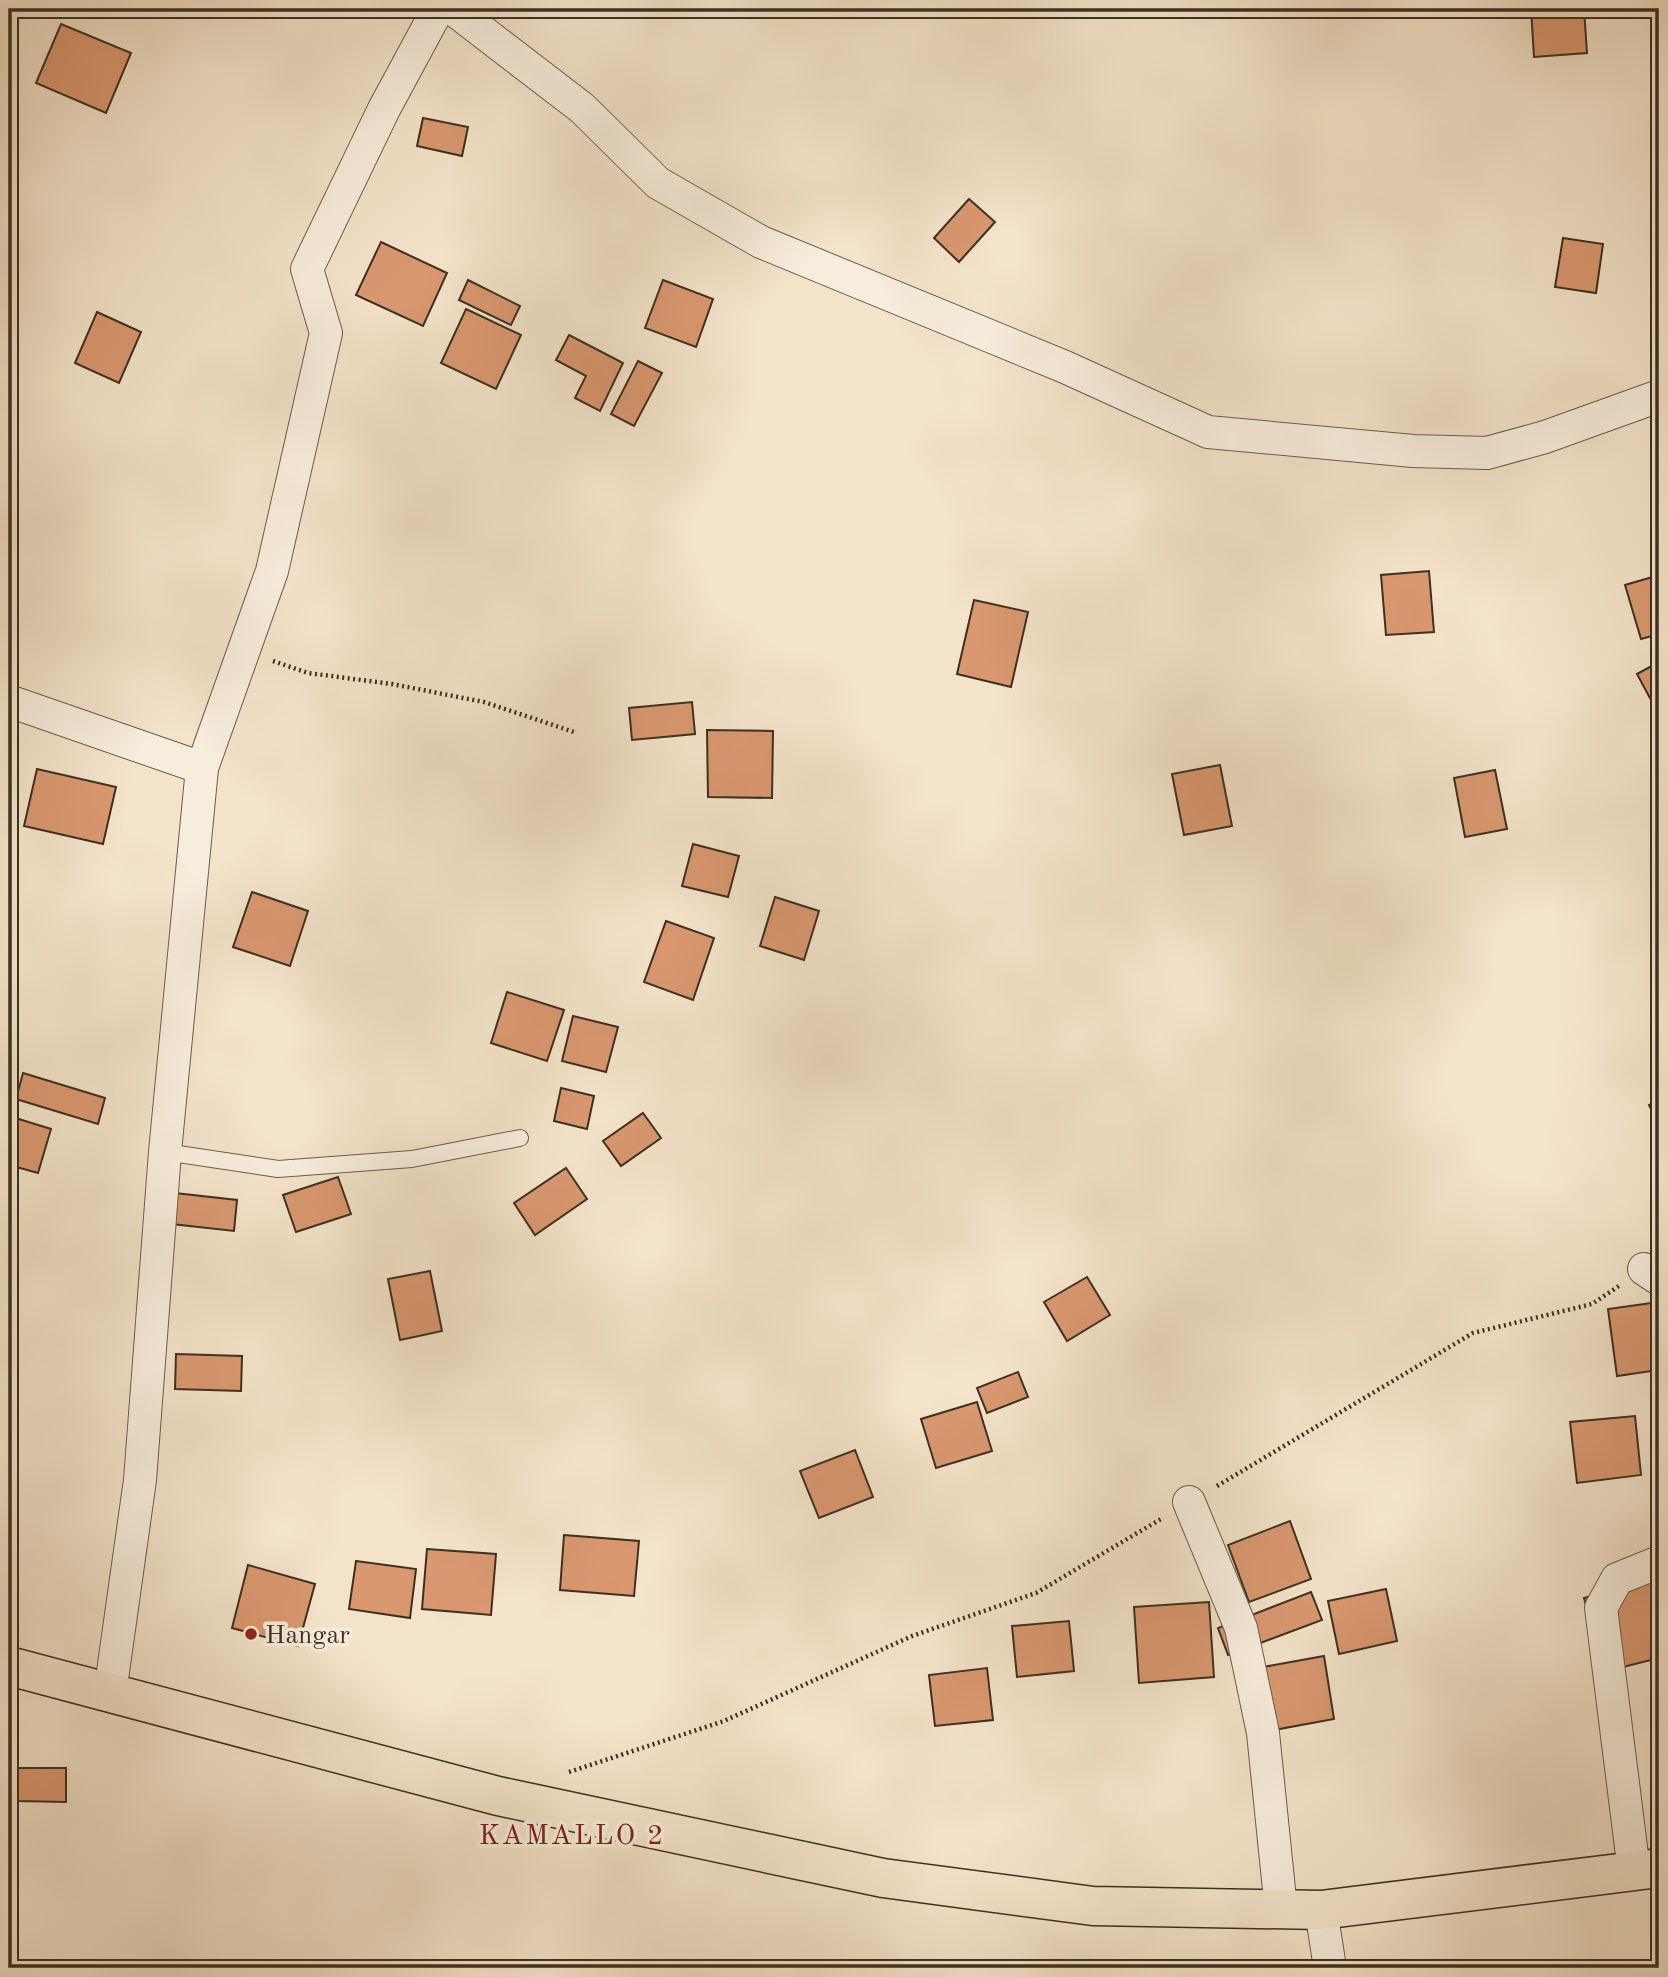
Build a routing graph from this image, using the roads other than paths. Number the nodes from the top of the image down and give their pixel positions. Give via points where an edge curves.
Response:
1 (438, 9) edge
2 (453, 9) edge
3 (1659, 396) edge
4 (9, 701) edge
5 (202, 768) junction
6 (520, 1138) dead end
7 (165, 1152) junction
8 (1189, 1502) road end
9 (1659, 1562) edge
10 (9, 1666) edge
11 (110, 1693) junction
12 (1647, 1870) edge
13 (1281, 1909) junction
14 (1321, 1910) junction
15 (1330, 1968) edge

1 - 5 street via 307,270 326,333 272,570
2 - 3 street via 582,108 658,183 761,242 1065,367 1208,432 1413,451 1488,453
4 - 5 street
5 - 7 street
6 - 7 lane via 411,1159 278,1169
7 - 11 street via 140,1480
8 - 13 street via 1241,1628 1263,1733
9 - 12 street via 1617,1579 1601,1608
10 - 11 highway
11 - 13 highway via 498,1796 883,1878 1093,1906
12 - 14 highway
13 - 14 highway
14 - 15 street

